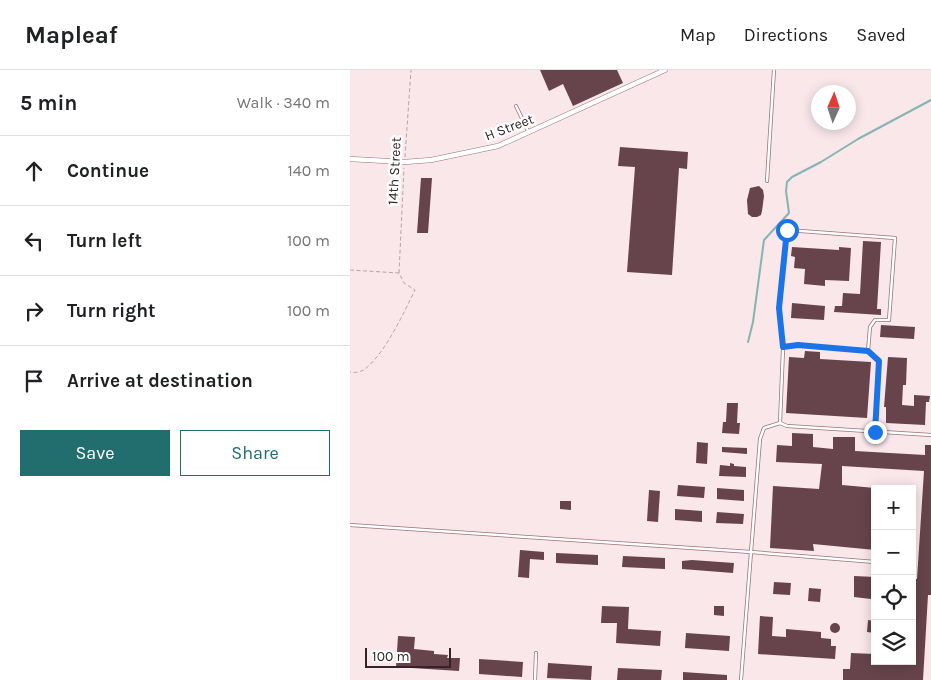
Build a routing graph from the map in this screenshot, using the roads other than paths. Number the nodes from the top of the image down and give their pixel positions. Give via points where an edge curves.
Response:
1 (665, 70) edge
2 (774, 70) edge
3 (516, 106) dead end
4 (528, 133) junction
5 (350, 159) edge
6 (767, 181) dead end
7 (783, 347) junction
8 (868, 351) junction
9 (780, 422) junction
10 (875, 432) junction
11 (931, 435) edge
12 (350, 524) edge
13 (751, 552) junction
14 (871, 562) edge
15 (536, 653) dead end
16 (536, 680) edge
17 (741, 680) edge

1 - 4 street, H Street
2 - 6 lane
3 - 4 lane
4 - 5 street, H Street via 498,146 431,160
7 - 8 lane via 798,345
7 - 8 lane via 779,308 787,230 895,238 889,320 875,320 870,327
7 - 9 lane
8 - 10 lane via 879,361
9 - 10 lane via 787,426
9 - 13 lane via 764,428 760,439
10 - 11 lane
12 - 13 lane
13 - 14 lane
13 - 17 lane
15 - 16 lane

